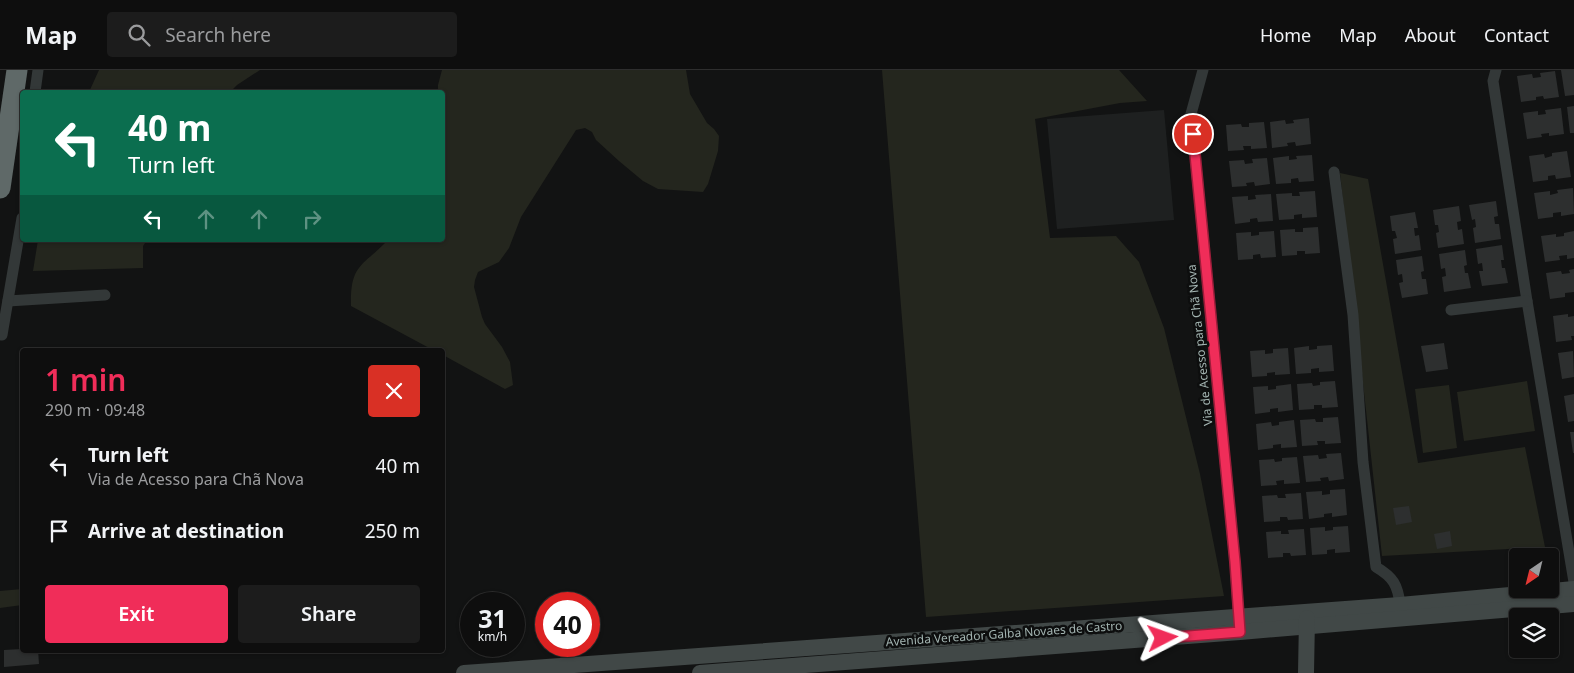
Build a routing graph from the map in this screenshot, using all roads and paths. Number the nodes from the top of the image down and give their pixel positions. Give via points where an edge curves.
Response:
1 (17, 70) edge
2 (38, 70) edge
3 (1203, 70) edge
4 (1496, 70) edge
5 (35, 90) edge
6 (1334, 172) dead end
7 (0, 188) edge
8 (20, 230) edge
9 (105, 295) dead end
10 (8, 301) junction
11 (1527, 301) junction
12 (1451, 310) dead end
13 (2, 335) dead end
14 (1570, 543) edge
15 (1574, 582) edge
16 (1574, 589) edge
17 (1574, 604) edge
18 (1400, 605) junction
19 (1239, 616) junction
20 (1307, 619) junction
21 (1240, 632) junction
22 (464, 673) edge
23 (700, 673) edge
24 (1306, 673) edge

1 - 7 highway
2 - 5 street
3 - 19 street, Via de Acesso para Chã Nova via 1191,114
4 - 11 street via 1493,82
6 - 18 street via 1352,306 1363,462 1376,567 1388,575 1398,590
8 - 10 street
9 - 10 street
10 - 13 street
11 - 12 street
11 - 14 street
14 - 15 street
16 - 18 street, Avenida Vereador Galba Novaes de Castro
17 - 20 street, Avenida Vereador Galba Novaes de Castro
18 - 20 street, Avenida Vereador Galba Novaes de Castro
19 - 20 street, Avenida Vereador Galba Novaes de Castro
19 - 21 street, Via de Acesso para Chã Nova
19 - 22 street, Avenida Vereador Galba Novaes de Castro
20 - 21 street, Avenida Vereador Galba Novaes de Castro
20 - 24 street
21 - 23 street, Avenida Vereador Galba Novaes de Castro

